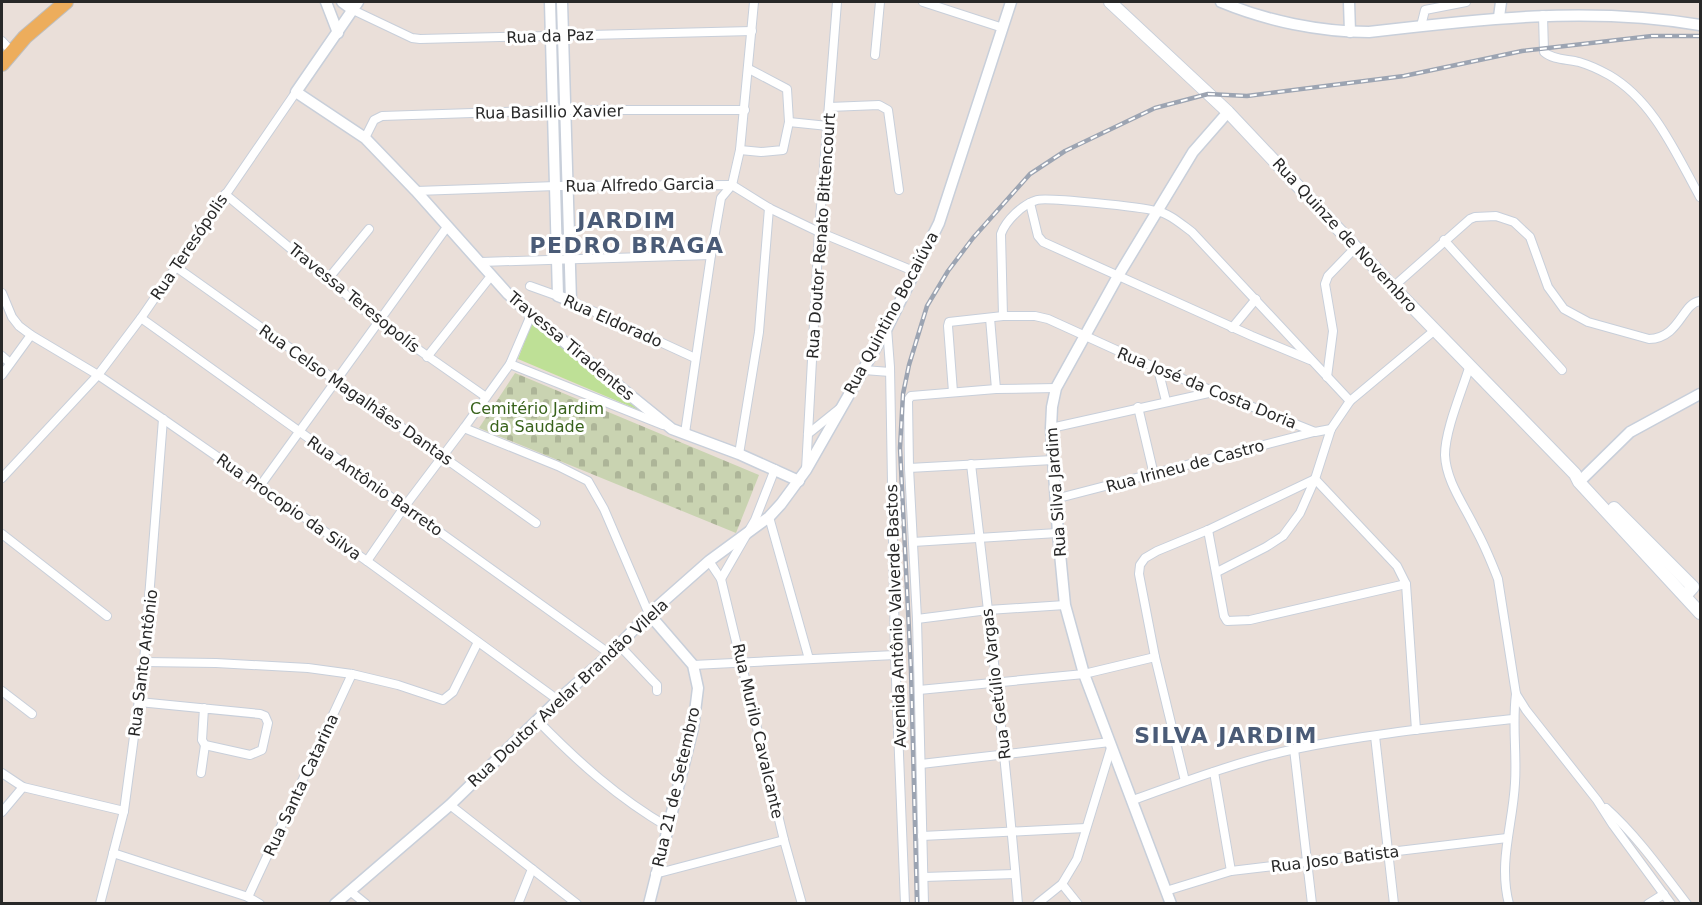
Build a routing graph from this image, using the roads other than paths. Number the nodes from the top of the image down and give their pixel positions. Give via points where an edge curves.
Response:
1 (66, 2) edge
2 (326, 2) edge
3 (342, 2) edge
4 (550, 2) edge
5 (562, 2) edge
6 (754, 2) edge
7 (837, 2) edge
8 (880, 2) edge
9 (923, 2) edge
10 (1011, 2) edge
11 (1110, 2) edge
12 (1221, 2) edge
13 (1349, 2) edge
14 (1466, 2) edge
15 (1502, 2) edge
16 (356, 6) edge
17 (1543, 15) junction
18 (1499, 17) junction
19 (1701, 25) edge
20 (1421, 26) junction
21 (1003, 28) junction
22 (752, 31) junction
23 (1350, 32) junction
24 (338, 33) junction
25 (563, 35) junction
26 (551, 36) junction
27 (2, 41) edge
28 (12, 52) junction
29 (876, 55) dead end
30 (2, 64) edge
31 (749, 69) junction
32 (296, 93) junction
33 (829, 107) junction
34 (566, 110) junction
35 (745, 110) junction
36 (552, 111) junction
37 (1228, 112) junction
38 (789, 122) junction
39 (828, 126) junction
40 (365, 138) junction
41 (740, 150) junction
42 (732, 185) junction
43 (556, 186) junction
44 (568, 186) junction
45 (416, 190) junction
46 (898, 190) dead end
47 (225, 194) junction
48 (1701, 197) edge
49 (1030, 203) junction
50 (769, 208) junction
51 (1158, 211) junction
52 (447, 227) junction
53 (369, 229) dead end
54 (819, 232) junction
55 (1444, 240) junction
56 (1356, 247) junction
57 (711, 255) junction
58 (557, 260) junction
59 (570, 260) junction
60 (481, 262) junction
61 (176, 267) junction
62 (916, 272) junction
63 (491, 276) junction
64 (1118, 276) junction
65 (328, 279) junction
66 (530, 286) dead end
67 (1393, 286) junction
68 (2, 293) edge
69 (558, 296) junction
70 (1256, 299) junction
71 (1701, 301) edge
72 (571, 302) junction
73 (531, 315) junction
74 (1003, 316) junction
75 (141, 318) junction
76 (990, 318) junction
77 (379, 322) junction
78 (887, 328) junction
79 (1232, 328) junction
80 (1436, 330) junction
81 (31, 336) junction
82 (1085, 336) junction
83 (2, 356) edge
84 (427, 357) junction
85 (695, 358) junction
86 (1313, 361) junction
87 (10, 363) junction
88 (510, 364) junction
89 (1470, 365) junction
90 (1158, 369) junction
91 (864, 370) junction
92 (1562, 370) dead end
93 (890, 372) junction
94 (2, 375) edge
95 (98, 375) junction
96 (1328, 377) junction
97 (335, 380) junction
98 (1056, 388) junction
99 (996, 390) junction
100 (953, 392) junction
101 (1213, 392) junction
102 (1701, 394) edge
103 (486, 397) junction
104 (1166, 401) junction
105 (1350, 401) junction
106 (1138, 407) junction
107 (840, 409) junction
108 (163, 419) junction
109 (464, 428) junction
110 (1051, 428) junction
111 (672, 429) junction
112 (1331, 429) junction
113 (298, 432) junction
114 (1314, 432) junction
115 (685, 433) junction
116 (808, 434) junction
117 (739, 454) junction
118 (443, 456) junction
119 (1053, 460) junction
120 (970, 464) junction
121 (909, 468) junction
122 (775, 469) junction
123 (806, 470) junction
124 (1154, 475) junction
125 (2, 478) edge
126 (1579, 478) junction
127 (1315, 479) junction
128 (799, 481) junction
129 (260, 486) junction
130 (1055, 499) junction
131 (405, 506) junction
132 (770, 517) junction
133 (536, 523) dead end
134 (1208, 530) junction
135 (749, 531) junction
136 (1058, 533) junction
137 (2, 534) edge
138 (979, 536) junction
139 (913, 542) junction
140 (367, 561) junction
141 (709, 561) junction
142 (1217, 572) junction
143 (721, 579) junction
144 (1406, 584) junction
145 (1693, 593) edge
146 (1065, 605) junction
147 (988, 610) junction
148 (1701, 613) edge
149 (649, 614) junction
150 (107, 616) dead end
151 (917, 619) junction
152 (478, 642) junction
153 (619, 645) junction
154 (610, 654) junction
155 (895, 655) junction
156 (1155, 657) junction
157 (809, 659) junction
158 (144, 662) junction
159 (742, 662) junction
160 (693, 665) junction
161 (352, 674) junction
162 (1084, 674) junction
163 (997, 683) junction
164 (919, 690) junction
165 (2, 691) edge
166 (657, 691) dead end
167 (1516, 694) junction
168 (558, 700) junction
169 (139, 702) junction
170 (204, 708) junction
171 (32, 714) dead end
172 (1513, 719) junction
173 (537, 720) junction
174 (1416, 730) junction
175 (1375, 736) junction
176 (206, 745) junction
177 (1111, 745) junction
178 (1294, 749) junction
179 (1005, 755) junction
180 (921, 764) junction
181 (1214, 772) junction
182 (2, 773) edge
183 (201, 773) dead end
184 (1185, 781) junction
185 (23, 787) junction
186 (1133, 800) junction
187 (1597, 800) junction
188 (450, 805) junction
189 (124, 811) junction
190 (2, 812) edge
191 (668, 826) junction
192 (1086, 828) junction
193 (1013, 831) junction
194 (922, 836) junction
195 (1507, 838) junction
196 (784, 840) junction
197 (113, 853) junction
198 (1387, 854) junction
199 (1307, 862) junction
200 (532, 869) junction
201 (1231, 872) junction
202 (655, 874) junction
203 (1015, 874) junction
204 (924, 877) junction
205 (1671, 883) junction
206 (1062, 884) junction
207 (350, 891) junction
208 (1166, 891) junction
209 (1663, 892) junction
210 (248, 897) junction
211 (100, 903) edge
212 (260, 903) edge
213 (335, 903) edge
214 (366, 903) edge
215 (518, 903) edge
216 (577, 903) edge
217 (649, 903) edge
218 (802, 903) edge
219 (905, 903) edge
220 (924, 903) edge
221 (1018, 903) edge
222 (1037, 903) edge
223 (1078, 903) edge
224 (1171, 903) edge
225 (1312, 903) edge
226 (1394, 903) edge
227 (1509, 903) edge
228 (1648, 903) edge
229 (1671, 903) edge
230 (1687, 903) edge

1 - 28 main road
2 - 24 street
3 - 16 street
4 - 26 street
5 - 25 street
6 - 22 street
7 - 33 street, Rua Doutor Renato Bittencourt
8 - 29 street
9 - 21 street
10 - 21 street, Rua Quintino Bocaiúva
11 - 37 main road, Rua Quinze de Novembro
12 - 23 street via 1267,18
13 - 23 street
14 - 20 street via 1425,10
15 - 18 street
16 - 24 street, Rua Teresópolis
16 - 26 street, Rua da Paz via 416,39
17 - 18 street
17 - 19 street via 1672,20
17 - 48 street via 1544,52 1578,62 1628,88 1656,120
18 - 20 street
20 - 23 street
21 - 62 street, Rua Quintino Bocaiúva via 939,223
22 - 25 street, Rua da Paz
22 - 31 street
24 - 32 street, Rua Teresópolis
25 - 26 street, Rua da Paz
25 - 34 street
26 - 36 street
27 - 28 street
28 - 30 main road
31 - 35 street
31 - 38 street via 787,89
32 - 40 street, Travessa Tiradentes
32 - 47 street, Rua Teresópolis
33 - 39 street, Rua Doutor Renato Bittencourt
33 - 46 street via 879,105 888,110
34 - 35 street, Rua Basillio Xavier
34 - 36 street, Rua Basillio Xavier
34 - 44 street
35 - 41 street
36 - 40 street, Rua Basillio Xavier via 380,116
36 - 43 street
37 - 51 street, Rua Silva Jardim via 1193,152
37 - 56 main road, Rua Quinze de Novembro
38 - 39 street
38 - 41 street via 783,150
39 - 54 street, Rua Doutor Renato Bittencourt
40 - 45 street, Travessa Tiradentes
41 - 42 street
42 - 44 street, Rua Alfredo Garcia
42 - 50 street, Rua Alfredo Garcia
42 - 57 street via 721,198
43 - 44 street, Rua Alfredo Garcia
43 - 45 street, Rua Alfredo Garcia
43 - 58 street
44 - 59 street
45 - 52 street, Travessa Tiradentes
47 - 61 street, Rua Teresópolis
47 - 65 street, Travessa Teresopolís
49 - 51 street via 1043,199
49 - 64 street via 1043,242
49 - 74 street via 1016,213 1002,234
50 - 54 street, Rua Alfredo Garcia
50 - 117 street via 759,332
51 - 64 street, Rua Silva Jardim
51 - 70 street via 1192,232
52 - 60 street, Travessa Tiradentes
52 - 77 street
53 - 65 street
54 - 62 street, Rua Alfredo Garcia
54 - 116 street, Rua Doutor Renato Bittencourt
55 - 67 street
55 - 71 street via 1475,217 1491,215 1514,222 1530,237 1557,303 1588,322 1649,339 1670,332 1694,303
55 - 92 street
56 - 67 main road, Rua Quinze de Novembro
56 - 96 street via 1325,284 1334,331
57 - 59 street
57 - 85 street
58 - 59 street
58 - 60 street
58 - 69 street
59 - 72 street
60 - 63 street, Travessa Tiradentes
61 - 75 street, Rua Teresópolis
61 - 97 street, Rua Celso Magalhães Dantas
62 - 78 street, Rua Quintino Bocaiúva
63 - 73 street, Travessa Tiradentes
63 - 84 street
64 - 79 street
64 - 82 street, Rua Silva Jardim
65 - 77 street, Travessa Teresopolís
66 - 69 street, Rua Eldorado
67 - 80 main road, Rua Quinze de Novembro
68 - 81 street, Rua Procopio da Silva via 12,317
69 - 72 street, Rua Eldorado
70 - 79 street
70 - 86 street
72 - 85 street, Rua Eldorado
73 - 88 street
73 - 111 street, Travessa Tiradentes
74 - 76 street, Rua José da Costa Doria
74 - 82 street, Rua José da Costa Doria via 1048,319
75 - 95 street, Rua Teresópolis
75 - 113 street, Rua Antônio Barreto
76 - 99 street
76 - 100 street, Rua José da Costa Doria via 949,322
77 - 84 street, Travessa Teresopolís
77 - 97 street
78 - 91 street, Rua Quintino Bocaiúva
78 - 93 street, Avenida Antônio Valverde Bastos
79 - 86 street
80 - 89 main road, Rua Quinze de Novembro
80 - 105 street
81 - 87 street
81 - 95 street, Rua Procopio da Silva
82 - 90 street, Rua José da Costa Doria
82 - 98 street, Rua Silva Jardim
83 - 87 street
84 - 103 street, Travessa Teresopolís
85 - 115 street
86 - 96 street
87 - 94 street
88 - 103 street
88 - 111 street
89 - 126 main road, Rua Quinze de Novembro
89 - 167 street via 1448,435 1446,467 1498,579
90 - 101 street, Rua José da Costa Doria
90 - 104 street
91 - 93 street
91 - 107 street, Rua Quintino Bocaiúva
93 - 155 street, Avenida Antônio Valverde Bastos
95 - 108 street, Rua Procopio da Silva
95 - 125 street, Rua Teresópolis
96 - 105 street
97 - 113 street
97 - 118 street, Rua Celso Magalhães Dantas
98 - 99 street
98 - 110 street, Rua Silva Jardim
99 - 100 street
100 - 121 street, Avenida Antônio Valverde Bastos via 911,396 908,400
101 - 104 street
101 - 114 street, Rua José da Costa Doria
102 - 126 street via 1636,428
103 - 109 street
104 - 106 street
105 - 112 street
106 - 110 street
106 - 124 street
107 - 116 street
107 - 123 street, Rua Quintino Bocaiúva
108 - 129 street, Rua Procopio da Silva
108 - 158 street, Rua Santo Antônio
109 - 118 street
109 - 149 street via 588,482 604,508
110 - 119 street, Rua Silva Jardim
111 - 115 street, Travessa Tiradentes
112 - 114 street, Rua José da Costa Doria
112 - 127 street
113 - 129 street
113 - 131 street, Rua Antônio Barreto
114 - 124 street, Rua Irineu de Castro
115 - 117 street, Travessa Tiradentes
116 - 123 street, Rua Doutor Renato Bittencourt
117 - 122 street, Travessa Tiradentes
118 - 131 street
118 - 133 street, Rua Celso Magalhães Dantas
119 - 120 street
119 - 130 street, Rua Silva Jardim
120 - 121 street
120 - 138 street, Rua Getúlio Vargas
121 - 139 street, Avenida Antônio Valverde Bastos
122 - 128 street, Travessa Tiradentes
122 - 135 street
123 - 128 street, Rua Quintino Bocaiúva
124 - 130 street, Rua Irineu de Castro
126 - 145 main road, Rua Quinze de Novembro
127 - 134 street
127 - 142 street via 1300,513 1283,536
127 - 144 street via 1397,566
128 - 132 street, Rua Doutor Avelar Brandão Vilela
129 - 140 street, Rua Procopio da Silva
130 - 136 street, Rua Silva Jardim
131 - 140 street
131 - 154 street, Rua Antônio Barreto
132 - 135 street, Rua Doutor Avelar Brandão Vilela
132 - 157 street
134 - 142 street
134 - 156 street via 1157,551 1140,565
135 - 141 street, Rua Doutor Avelar Brandão Vilela
135 - 143 street
136 - 138 street
136 - 146 street, Rua Silva Jardim
137 - 150 street
138 - 139 street
138 - 147 street, Rua Getúlio Vargas
139 - 151 street, Avenida Antônio Valverde Bastos
140 - 152 street, Rua Procopio da Silva
141 - 143 street, Rua Murilo Cavalcante
141 - 149 street, Rua Doutor Avelar Brandão Vilela
142 - 144 street via 1224,616 1233,622
143 - 159 street, Rua Murilo Cavalcante
144 - 174 street
145 - 148 main road, Rua Quinze de Novembro
146 - 147 street
146 - 162 street, Rua Silva Jardim
147 - 151 street
147 - 163 street, Rua Getúlio Vargas
149 - 153 street, Rua Doutor Avelar Brandão Vilela
149 - 160 street
151 - 164 street, Avenida Antônio Valverde Bastos
152 - 161 street via 447,698 438,700
152 - 168 street, Rua Procopio da Silva
153 - 154 street, Rua Doutor Avelar Brandão Vilela
153 - 166 street via 657,685
154 - 168 street, Rua Doutor Avelar Brandão Vilela
155 - 157 street
155 - 219 street, Avenida Antônio Valverde Bastos
156 - 162 street
156 - 184 street
157 - 159 street
158 - 161 street via 308,668
158 - 169 street, Rua Santo Antônio
159 - 160 street
159 - 196 street, Rua Murilo Cavalcante
160 - 191 street, Rua 21 de Setembro via 698,688 693,729
161 - 210 street, Rua Santa Catarina
162 - 163 street
162 - 177 street, Rua Silva Jardim
163 - 164 street
163 - 179 street, Rua Getúlio Vargas
164 - 180 street, Avenida Antônio Valverde Bastos
165 - 171 street
167 - 172 street
167 - 187 street
168 - 173 street, Rua Doutor Avelar Brandão Vilela
169 - 170 street
169 - 189 street, Rua Santo Antônio
170 - 176 street via 202,740
170 - 176 street via 260,714 267,723 262,750 254,754
172 - 174 street
172 - 195 street via 1515,784
173 - 188 street, Rua Doutor Avelar Brandão Vilela
173 - 191 street via 595,777
174 - 175 street
175 - 178 street
175 - 198 street
176 - 183 street
177 - 179 street
177 - 186 street, Rua Silva Jardim
177 - 192 street
178 - 181 street
178 - 199 street
179 - 180 street
179 - 193 street, Rua Getúlio Vargas
180 - 194 street, Avenida Antônio Valverde Bastos
181 - 184 street
181 - 201 street
182 - 185 street
184 - 186 street
185 - 189 street
185 - 190 street
186 - 208 street, Rua Silva Jardim
187 - 205 street via 1623,823
187 - 209 street
188 - 200 street
188 - 207 street, Rua Doutor Avelar Brandão Vilela
189 - 197 street, Rua Santo Antônio
191 - 202 street, Rua 21 de Setembro
192 - 193 street
192 - 206 street via 1077,859
193 - 194 street
193 - 203 street, Rua Getúlio Vargas
194 - 204 street, Avenida Antônio Valverde Bastos
195 - 198 street, Rua Joso Batista
195 - 227 street via 1505,884
196 - 202 street
196 - 218 street, Rua Murilo Cavalcante
197 - 210 street
197 - 211 street, Rua Santo Antônio
198 - 199 street, Rua Joso Batista
198 - 226 street
199 - 201 street, Rua Joso Batista
199 - 225 street
200 - 215 street
200 - 216 street
201 - 208 street, Rua Joso Batista
202 - 217 street, Rua 21 de Setembro
203 - 204 street
203 - 221 street, Rua Getúlio Vargas
204 - 220 street, Avenida Antônio Valverde Bastos
205 - 209 street
205 - 230 street
206 - 222 street
206 - 223 street
207 - 213 street, Rua Doutor Avelar Brandão Vilela
207 - 214 street
208 - 224 street, Rua Silva Jardim
209 - 228 street
209 - 229 street
210 - 212 street

